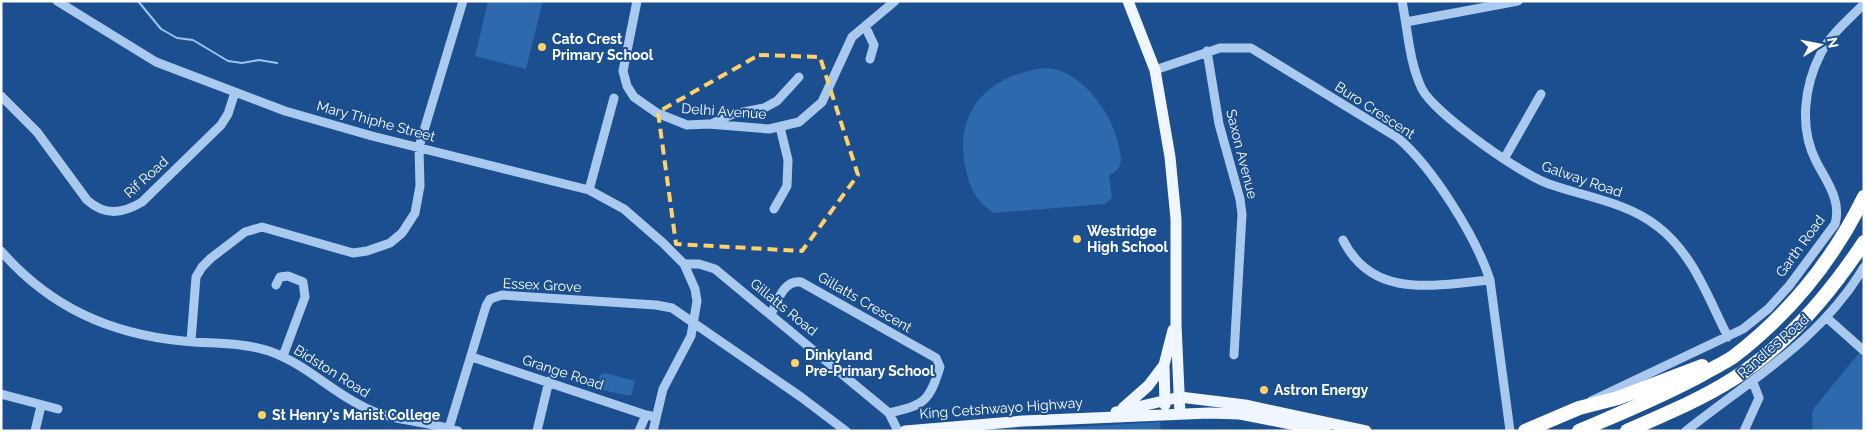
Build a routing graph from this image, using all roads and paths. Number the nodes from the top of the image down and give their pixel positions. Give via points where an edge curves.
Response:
1 (57, 1) edge
2 (463, 1) edge
3 (637, 1) edge
4 (895, 1) edge
5 (1128, 1) edge
6 (1402, 1) edge
7 (1518, 1) edge
8 (1864, 4) edge
9 (1406, 22) junction
10 (865, 26) junction
11 (1206, 51) junction
12 (870, 59) dead end
13 (1155, 70) junction
14 (799, 78) dead end
15 (235, 92) junction
16 (1541, 94) dead end
17 (1, 96) edge
18 (614, 98) dead end
19 (711, 124) junction
20 (780, 127) junction
21 (419, 147) junction
22 (1504, 159) junction
23 (589, 190) junction
24 (1864, 197) edge
25 (774, 209) dead end
26 (1343, 240) dead end
27 (1864, 242) edge
28 (1, 251) edge
29 (684, 264) junction
30 (1862, 273) edge
31 (1490, 280) junction
32 (276, 285) dead end
33 (772, 314) junction
34 (1826, 317) junction
35 (694, 323) junction
36 (1176, 324) junction
37 (1728, 336) junction
38 (191, 341) junction
39 (1864, 351) edge
40 (1234, 355) dead end
41 (283, 356) junction
42 (472, 357) junction
43 (1732, 357) junction
44 (1164, 365) junction
45 (549, 381) junction
46 (1754, 382) junction
47 (1, 394) edge
48 (1180, 397) junction
49 (1164, 400) junction
50 (41, 406) junction
51 (1578, 408) junction
52 (58, 409) dead end
53 (1676, 410) junction
54 (889, 412) junction
55 (1117, 412) junction
56 (1180, 414) junction
57 (650, 416) junction
58 (1166, 416) junction
59 (1099, 417) junction
60 (453, 429) edge
61 (1364, 430) edge
62 (35, 431) edge
63 (537, 431) edge
64 (639, 431) edge
65 (653, 431) edge
66 (846, 431) edge
67 (898, 431) edge
68 (904, 431) edge
69 (1325, 431) edge
70 (1376, 431) edge
71 (1510, 431) edge
72 (1525, 431) edge
73 (1579, 431) edge
74 (1627, 431) edge
75 (1648, 431) edge
76 (1686, 431) edge
77 (1744, 431) edge

1 - 15 street, Mary Thiphe Street via 156,62
2 - 21 street
3 - 19 street, Delhi Avenue via 624,61 625,81 634,96 656,114 687,125
4 - 10 street, Delhi Avenue
5 - 13 main road
6 - 9 street, Galway Road
7 - 9 street
8 - 37 street, Garth Road via 1821,53 1806,95 1805,126 1809,146 1836,198 1838,214 1835,224 1768,309
9 - 22 street, Galway Road via 1414,71 1424,92 1443,115
10 - 12 street via 874,45
10 - 20 street, Delhi Avenue via 852,37 822,102 799,122
11 - 13 street, Buro Crescent
11 - 31 street, Buro Crescent via 1251,48 1398,138 1420,158 1436,180 1484,262
11 - 40 street, Saxon Avenue via 1219,124 1242,214
13 - 36 main road via 1170,157 1176,219
14 - 19 street via 777,101 764,108 733,114
15 - 17 street, Rif Road via 221,125 142,202 132,209 118,212 106,212 87,200 37,132
15 - 21 street, Mary Thiphe Street via 326,124
16 - 22 street
18 - 23 street
19 - 20 street, Delhi Avenue
20 - 25 street via 788,160 787,186
21 - 23 street, Mary Thiphe Street
21 - 38 street via 419,201 410,224 402,233 379,247 353,252 262,227 246,232 211,258 196,277
22 - 37 street, Galway Road via 1545,183 1626,209 1658,226 1685,254
23 - 29 street, Mary Thiphe Street via 624,209
24 - 43 highway via 1852,221 1808,286
26 - 31 street via 1354,261 1397,284 1415,286
27 - 53 highway via 1826,295 1792,332 1734,379
28 - 38 street, Bidston Road via 55,298 98,322 140,335
29 - 33 street, Gillatts Road via 715,269
29 - 35 street via 691,276 697,301
30 - 34 street, Randles Road
31 - 71 street, Buro Crescent
32 - 41 street via 280,278 288,276 303,282 305,289
33 - 54 street, Gillatts Road
33 - 54 street, Gillatts Crescent via 785,287 801,282 936,358 940,368 924,401
34 - 39 street
34 - 46 street, Randles Road
35 - 42 street, Essex Grove via 680,312 664,306 495,296 487,303
35 - 57 street via 691,336
35 - 66 street, Essex Grove
36 - 44 main road
36 - 48 main road
37 - 51 street, Garth Road
38 - 41 street, Bidston Road via 245,346
41 - 60 street, Bidston Road via 308,369 353,402 376,413
42 - 45 street, Grange Road
42 - 60 street, Essex Grove
43 - 51 highway via 1618,398
43 - 73 highway via 1668,394
44 - 49 main road
44 - 55 main road via 1148,386
45 - 57 street, Grange Road
45 - 63 street
46 - 76 street, Randles Road
46 - 77 street via 1759,398
47 - 50 street
48 - 49 main road, King Cetshwayo Highway
48 - 56 main road
48 - 61 main road, King Cetshwayo Highway via 1245,405
49 - 55 main road, King Cetshwayo Highway
49 - 58 main road
50 - 52 street
50 - 62 street
51 - 72 highway
53 - 74 highway
53 - 75 highway
54 - 67 street, Gillatts Road
55 - 59 main road, King Cetshwayo Highway
56 - 58 main road, King Cetshwayo Highway
56 - 69 main road, King Cetshwayo Highway via 1240,414
57 - 64 street
57 - 65 street
58 - 59 main road, King Cetshwayo Highway
59 - 68 main road, King Cetshwayo Highway
61 - 70 main road, King Cetshwayo Highway

